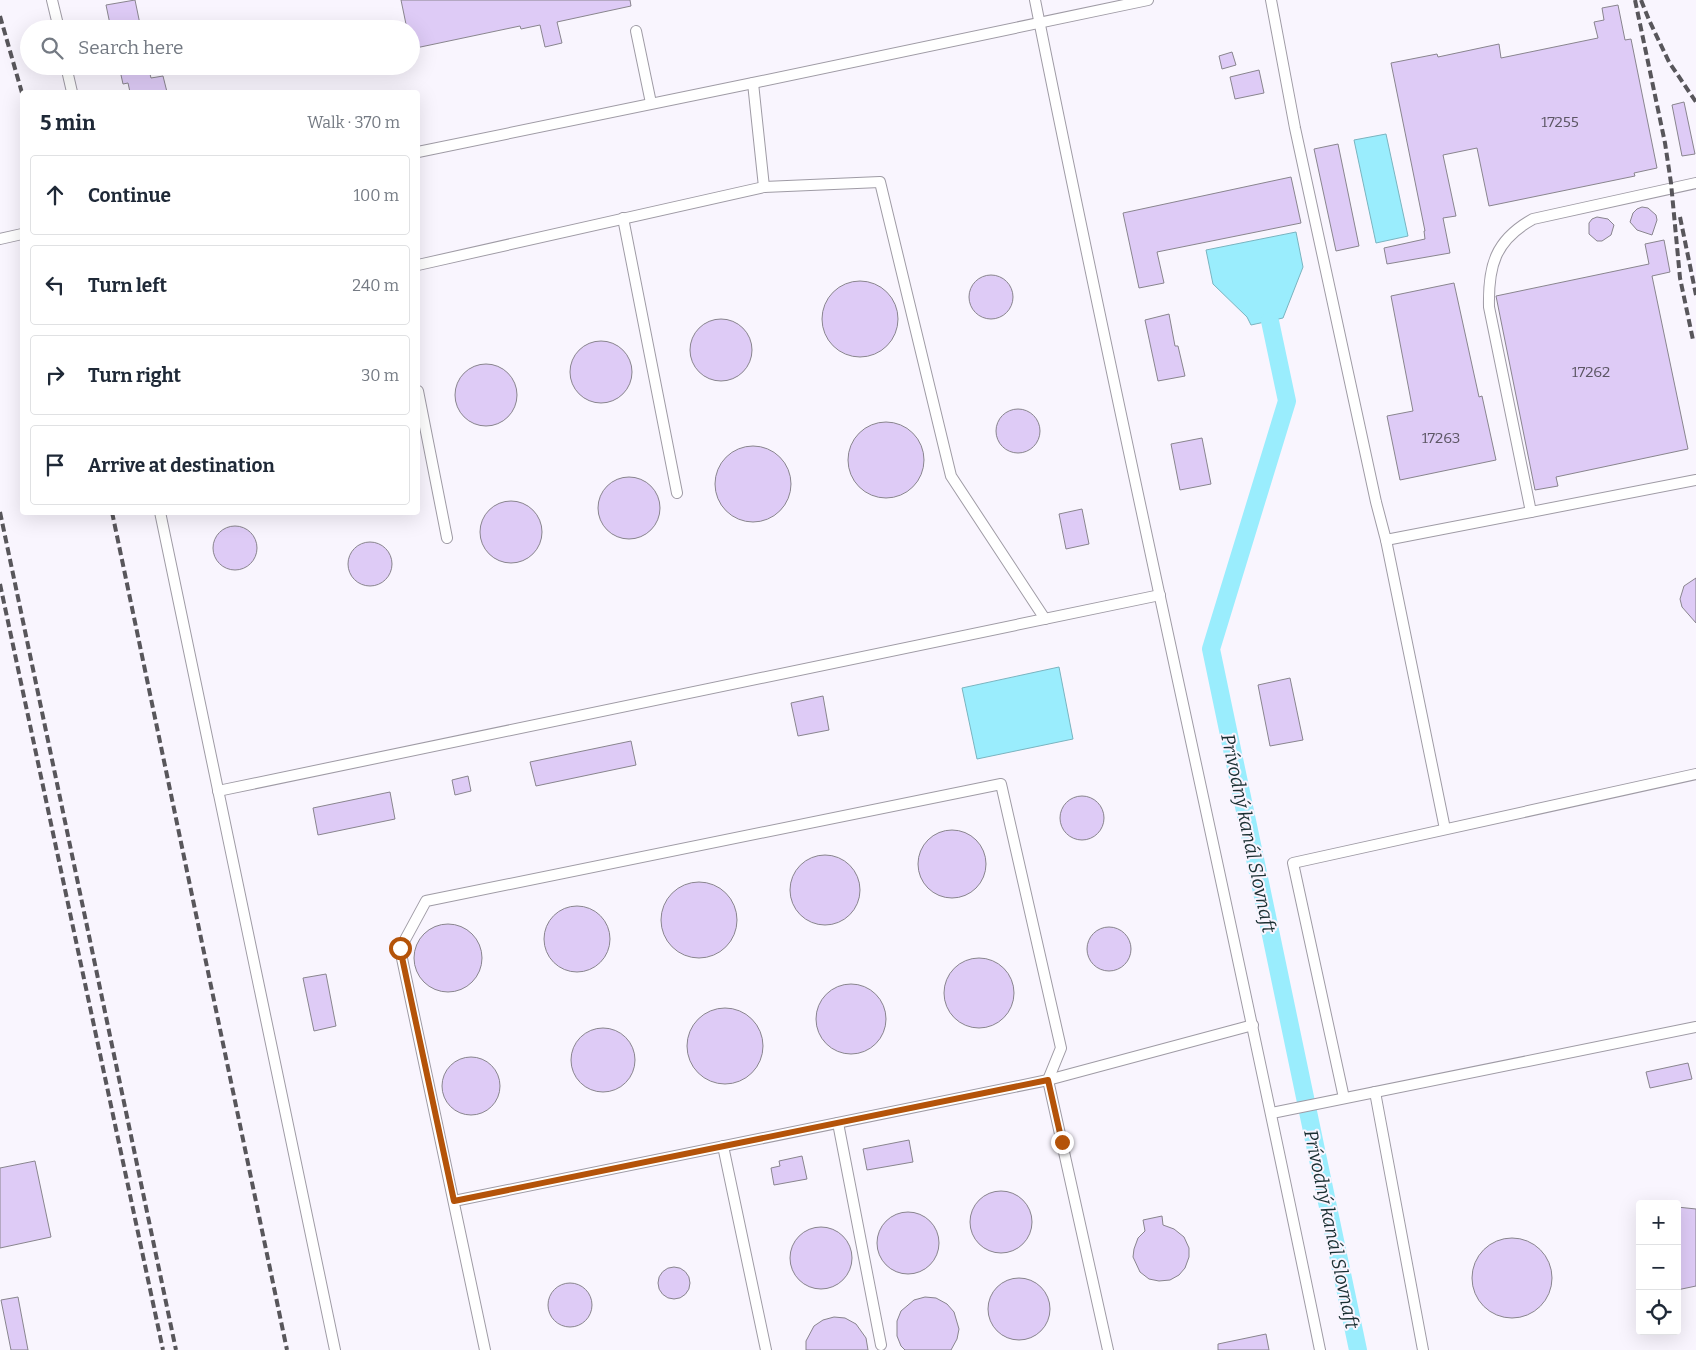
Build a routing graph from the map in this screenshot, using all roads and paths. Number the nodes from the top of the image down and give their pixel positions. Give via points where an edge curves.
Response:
1 (52, 0) edge
2 (1035, 0) edge
3 (1148, 0) edge
4 (1271, 0) edge
5 (56, 20) edge
6 (1040, 23) junction
7 (636, 31) dead end
8 (68, 75) edge
9 (753, 84) junction
10 (72, 90) edge
11 (651, 103) junction
12 (420, 152) edge
13 (1696, 183) edge
14 (764, 187) junction
15 (623, 218) junction
16 (20, 234) edge
17 (0, 239) edge
18 (420, 264) edge
19 (420, 401) edge
20 (1696, 480) edge
21 (677, 494) dead end
22 (1531, 512) junction
23 (161, 515) edge
24 (447, 538) dead end
25 (1386, 540) junction
26 (1160, 595) junction
27 (1045, 619) junction
28 (1696, 774) edge
29 (218, 791) junction
30 (1445, 829) junction
31 (1253, 1025) junction
32 (1696, 1026) edge
33 (1048, 1080) junction
34 (1375, 1092) junction
35 (1344, 1098) junction
36 (1272, 1113) junction
37 (838, 1123) junction
38 (723, 1146) junction
39 (454, 1201) junction
40 (881, 1345) dead end
41 (335, 1350) edge
42 (486, 1350) edge
43 (766, 1350) edge
44 (1108, 1350) edge
45 (1320, 1350) edge
46 (1423, 1350) edge

1 - 5 lane
2 - 6 lane
3 - 6 lane
4 - 25 lane via 1295,128
6 - 9 lane
6 - 26 lane
7 - 11 lane
8 - 10 lane
9 - 11 lane
9 - 14 lane
11 - 12 lane
13 - 22 lane via 1533,219 1518,227 1496,252 1489,307
14 - 15 lane
14 - 27 lane via 880,182 951,476
15 - 18 lane
15 - 21 lane
16 - 17 lane
19 - 24 lane
20 - 22 lane
22 - 25 lane
23 - 29 lane
25 - 30 lane
26 - 27 lane
26 - 31 lane
27 - 29 lane
28 - 30 lane
29 - 41 lane
30 - 35 lane via 1293,863
31 - 33 lane
31 - 36 lane
32 - 34 lane
33 - 37 lane
33 - 39 lane via 1061,1048 1001,784 435,898 426,900 400,948
33 - 44 lane
34 - 35 lane
34 - 46 lane
35 - 36 lane
36 - 45 lane
37 - 38 lane
37 - 40 lane
38 - 39 lane
38 - 43 lane
39 - 42 lane

